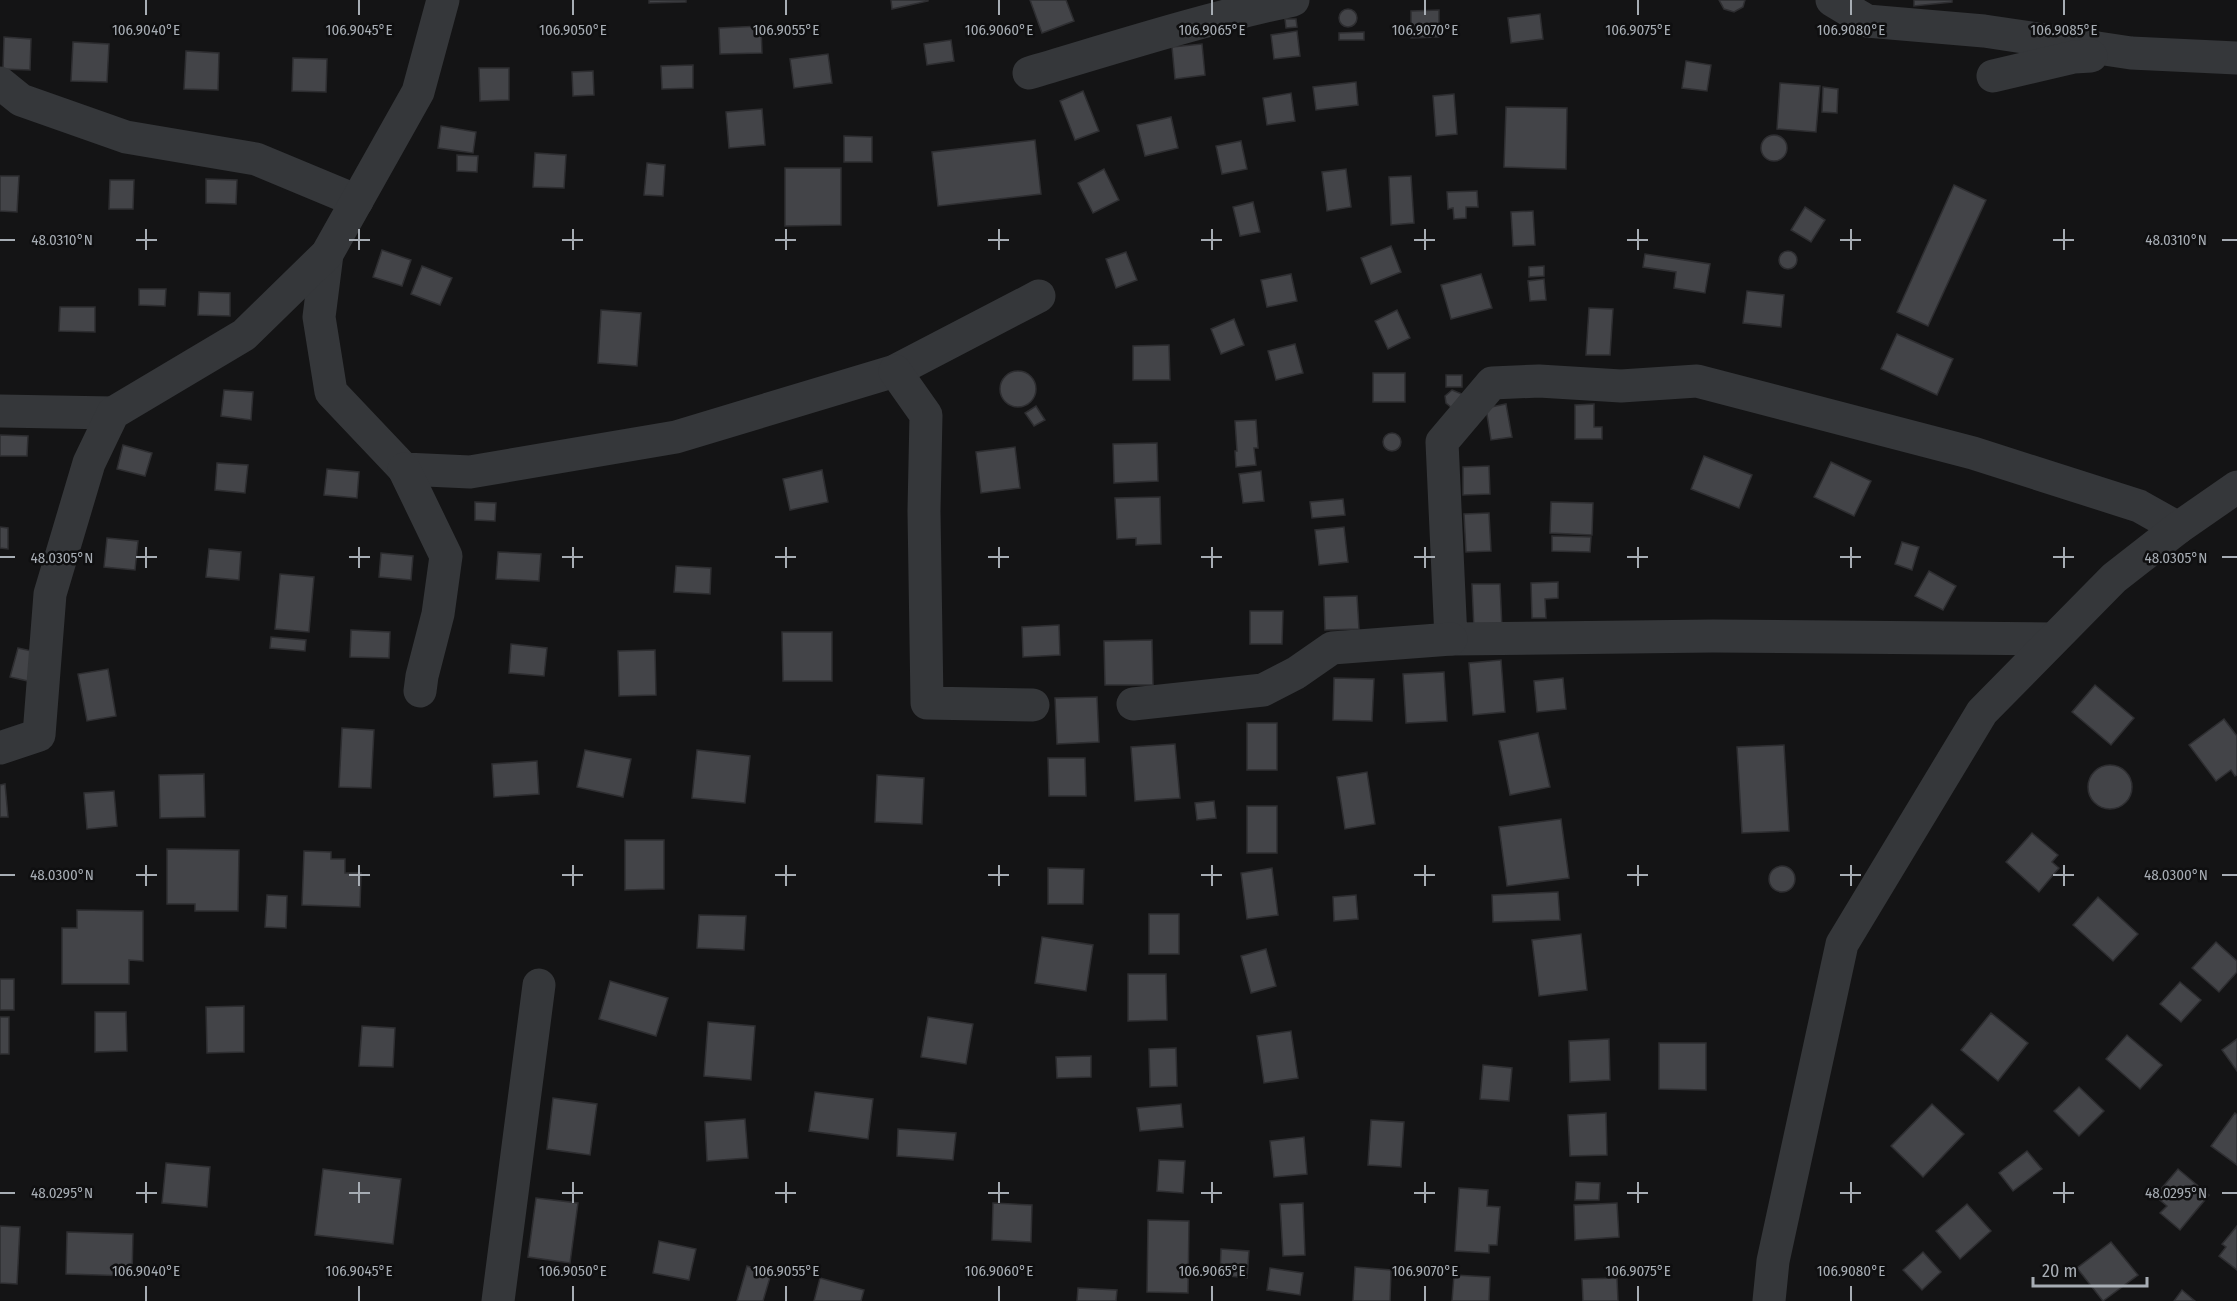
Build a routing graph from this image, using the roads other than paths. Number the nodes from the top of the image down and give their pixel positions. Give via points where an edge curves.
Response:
1 (443, 0) edge
2 (1293, 0) edge
3 (1832, 0) edge
4 (2132, 53) junction
5 (2237, 58) edge
6 (1029, 74) dead end
7 (1993, 76) dead end
8 (0, 83) edge
9 (357, 201) junction
10 (327, 255) junction
11 (1039, 296) dead end
12 (896, 371) junction
13 (0, 411) edge
14 (113, 413) junction
15 (404, 469) junction
16 (2234, 495) edge
17 (2178, 528) junction
18 (1451, 639) junction
19 (2052, 639) junction
20 (420, 691) dead end
21 (1133, 704) dead end
22 (1033, 705) dead end
23 (0, 748) edge
24 (539, 985) dead end
25 (498, 1301) edge
26 (1769, 1301) edge

1 - 9 street via 418,92
2 - 6 street via 1151,36
3 - 4 street via 1867,21 1984,31
4 - 5 street
4 - 7 street via 2074,57
8 - 9 street via 21,99 126,137 256,159
9 - 10 street
10 - 14 street via 244,334
10 - 15 street via 319,317 331,392
11 - 12 street
12 - 15 street via 676,437 470,472
12 - 22 street via 926,415 927,703
13 - 14 street
14 - 23 street via 88,463 50,594 39,735
15 - 20 street via 446,556 438,614
16 - 17 street
17 - 18 street via 2139,506 1972,453 1697,381 1621,386 1539,381 1492,383 1442,442
17 - 19 street via 2114,578
18 - 19 street
18 - 21 street via 1332,648 1263,690
19 - 26 street via 1982,712 1842,944 1773,1261
24 - 25 street

